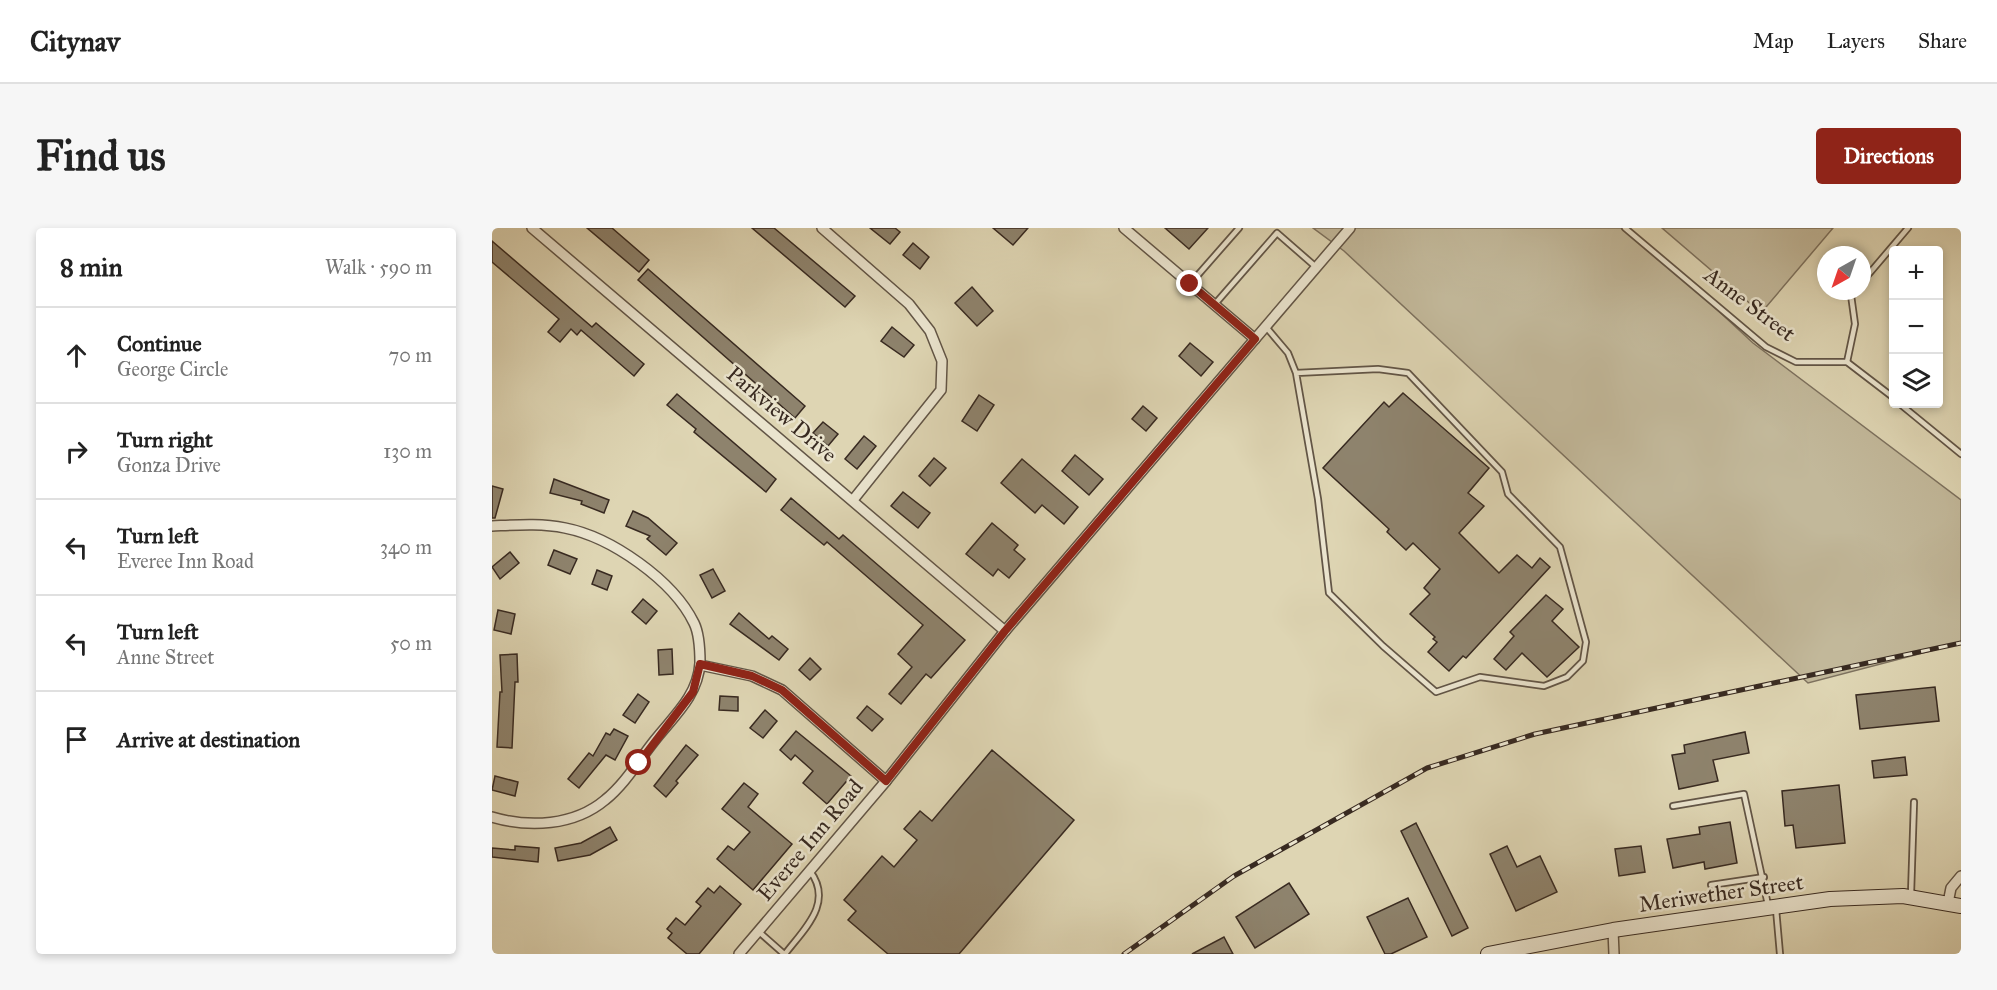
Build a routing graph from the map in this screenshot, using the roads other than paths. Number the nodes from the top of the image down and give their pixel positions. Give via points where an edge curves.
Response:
1 (532, 228) edge
2 (822, 228) edge
3 (1124, 228) edge
4 (1239, 228) edge
5 (1271, 228) edge
6 (1350, 228) edge
7 (1625, 228) edge
8 (1908, 228) edge
9 (1276, 233) junction
10 (1316, 267) junction
11 (1871, 271) edge
12 (1190, 284) junction
13 (1852, 300) edge
14 (1214, 305) junction
15 (1266, 327) junction
16 (1255, 339) junction
17 (1847, 362) junction
18 (1296, 373) junction
19 (1889, 395) edge
20 (1905, 408) edge
21 (1961, 454) edge
22 (854, 500) junction
23 (492, 526) edge
24 (1005, 631) junction
25 (700, 664) junction
26 (886, 781) junction
27 (1914, 802) dead end
28 (1673, 806) dead end
29 (492, 817) edge
30 (809, 870) junction
31 (1961, 876) edge
32 (1764, 877) junction
33 (1711, 885) dead end
34 (1911, 897) junction
35 (1954, 904) edge
36 (1773, 907) junction
37 (1613, 930) junction
38 (758, 931) junction
39 (739, 954) edge
40 (784, 954) edge
41 (1488, 954) edge
42 (1614, 954) edge
43 (1780, 954) edge

1 - 22 street, Parkview Drive
2 - 22 street via 909,304 930,330 942,361 941,390
3 - 12 street
4 - 12 lane
5 - 9 lane
6 - 10 street, Everee Inn Road
7 - 17 lane, Anne Street via 1766,347 1796,362
8 - 11 lane
9 - 10 lane
9 - 14 lane
10 - 15 street, Everee Inn Road
12 - 14 street
13 - 17 lane via 1855,324
14 - 16 street
15 - 16 street, Everee Inn Road
15 - 18 lane via 1287,353
16 - 24 street, Everee Inn Road
17 - 19 lane
18 - 18 lane via 1329,593 1436,692 1480,677 1544,686 1567,677 1583,661 1586,642 1560,547 1508,494 1502,472 1408,373 1378,369
20 - 21 lane
22 - 24 street, Parkview Drive
23 - 25 street via 566,528 599,538 633,558 682,603 695,625
24 - 26 street, Everee Inn Road
25 - 26 street via 752,676 782,690
25 - 29 street via 693,692 639,763 604,800 564,820 542,824 512,823
26 - 30 street, Everee Inn Road
27 - 34 lane
28 - 32 lane via 1744,794
30 - 38 street, Everee Inn Road
30 - 40 lane via 819,882 818,905 812,919
31 - 35 street via 1951,888
32 - 33 lane
32 - 36 lane
34 - 35 street, Meriwether Street
34 - 36 street, Meriwether Street via 1830,899
36 - 37 street, Meriwether Street
36 - 43 lane
37 - 41 street, Meriwether Street
37 - 42 street
38 - 39 street, Everee Inn Road
38 - 40 lane

